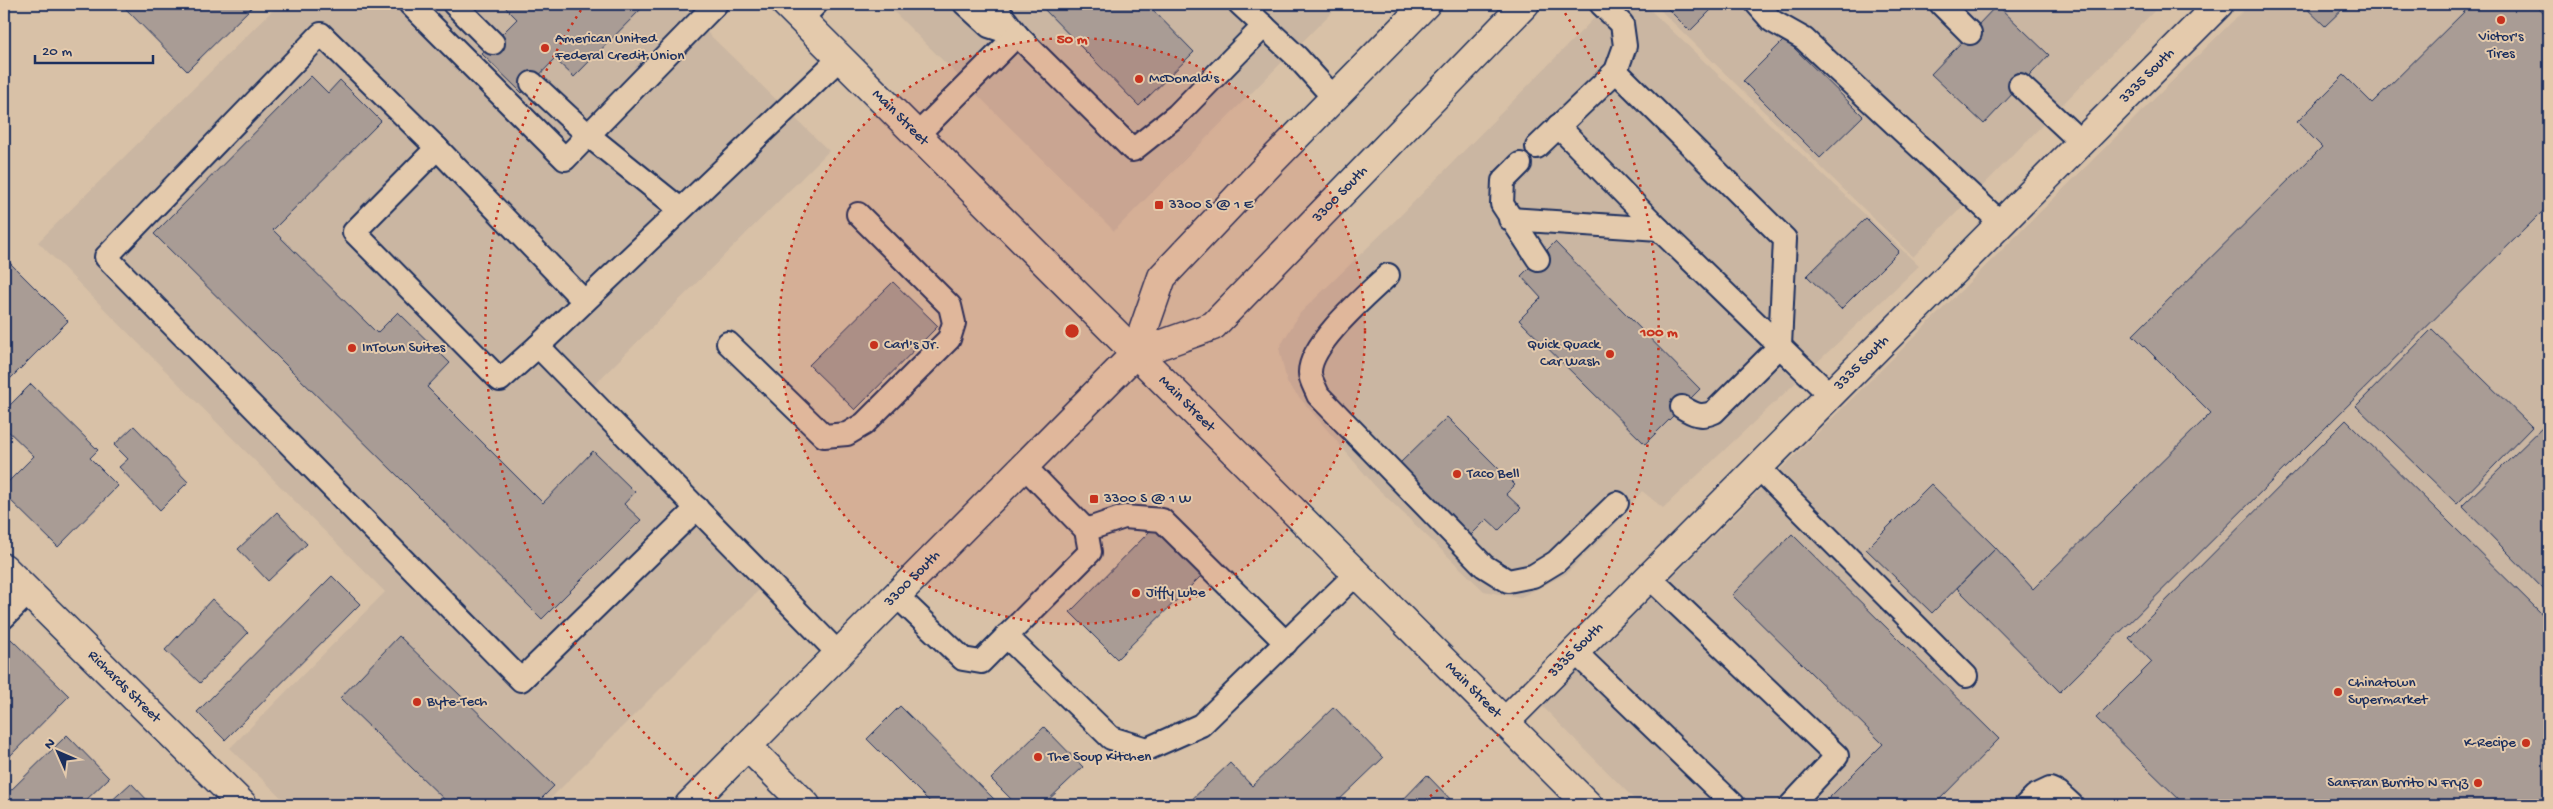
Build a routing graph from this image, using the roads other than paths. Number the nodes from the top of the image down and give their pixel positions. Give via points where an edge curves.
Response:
1 (410, 4) edge
2 (454, 4) edge
3 (716, 4) edge
4 (965, 4) edge
5 (993, 4) edge
6 (1240, 4) edge
7 (1426, 4) edge
8 (1525, 4) edge
9 (1601, 4) edge
10 (1757, 4) edge
11 (1941, 4) edge
12 (2219, 4) edge
13 (801, 9) edge
14 (1264, 26) junction
15 (1970, 33) dead end
16 (1017, 35) junction
17 (493, 43) dead end
18 (840, 58) junction
19 (1616, 71) junction
20 (532, 83) dead end
21 (2020, 85) dead end
22 (1334, 98) junction
23 (1558, 126) junction
24 (918, 134) junction
25 (588, 135) junction
26 (2081, 142) junction
27 (1537, 147) dead end
28 (437, 148) junction
29 (1520, 164) dead end
30 (680, 209) junction
31 (858, 214) dead end
32 (1510, 219) junction
33 (2001, 223) junction
34 (1659, 229) junction
35 (1538, 259) dead end
36 (1388, 275) dead end
37 (584, 301) junction
38 (728, 343) dead end
39 (538, 346) junction
40 (1780, 346) junction
41 (1135, 354) junction
42 (1830, 395) junction
43 (1682, 407) dead end
44 (1024, 466) junction
45 (1758, 467) junction
46 (1617, 503) dead end
47 (697, 508) junction
48 (1086, 530) junction
49 (4, 568) edge
50 (1356, 574) junction
51 (1649, 577) junction
52 (28, 593) junction
53 (896, 596) junction
54 (4, 617) edge
55 (1006, 636) junction
56 (1286, 643) junction
57 (1574, 652) junction
58 (839, 654) junction
59 (1966, 676) dead end
60 (1505, 722) junction
61 (747, 746) junction
62 (243, 805) edge
63 (689, 805) edge
64 (806, 805) edge
65 (1588, 805) edge
66 (1734, 805) edge
67 (1790, 805) edge
68 (2026, 805) edge
69 (2072, 805) edge

1 - 25 lane via 565,159
2 - 17 lane
3 - 25 lane
4 - 16 lane via 989,26
5 - 16 lane
6 - 14 lane
7 - 22 street, 3300 South
8 - 41 street, 3300 South via 1213,326
9 - 19 lane via 1622,24 1625,46
10 - 33 lane via 1772,21 1804,39
11 - 15 lane
12 - 26 street, 3335 South
13 - 18 street, Main Street
14 - 16 lane via 1177,115 1133,150
14 - 22 lane
16 - 24 lane
18 - 24 street, Main Street
18 - 30 lane
19 - 23 lane
19 - 40 lane via 1785,239
20 - 25 lane
21 - 26 lane
22 - 41 street, 3300 South via 1162,278
23 - 27 lane
23 - 34 lane
24 - 41 street, Main Street
25 - 30 lane
26 - 33 street, 3335 South
28 - 37 lane
28 - 39 lane via 354,232 500,380
28 - 47 lane via 321,34 106,257 521,680
29 - 32 lane via 1503,181 1502,204
30 - 37 lane
31 - 38 lane via 950,306 954,323 948,339 864,424 847,434 824,436
32 - 34 lane
32 - 35 lane
33 - 42 street, 3335 South
34 - 40 lane
36 - 46 lane via 1344,316 1320,345 1310,372 1318,395 1484,566 1508,581 1533,576 1556,562
37 - 39 lane
39 - 47 lane
40 - 42 lane
40 - 43 lane via 1714,412 1705,416 1693,414
41 - 44 street, 3300 South
41 - 50 street, Main Street
42 - 45 street, 3335 South
44 - 48 lane
44 - 53 street, 3300 South
45 - 51 street, 3335 South
45 - 59 lane
47 - 58 lane
48 - 55 lane via 1090,552
48 - 56 lane via 1124,517 1162,520
49 - 52 street, Richards Street
50 - 56 lane
50 - 60 street, Main Street
51 - 57 street, 3335 South
51 - 67 lane via 1837,756
52 - 54 lane
52 - 62 street, Richards Street
53 - 55 lane via 963,660 981,662
53 - 58 street, 3300 South
55 - 56 lane via 1111,738 1147,749 1201,725
57 - 60 street, 3335 South
57 - 66 lane
58 - 61 street, 3300 South
60 - 65 street, Main Street
61 - 63 street, 3300 South
61 - 64 street
68 - 69 lane via 2050,789

